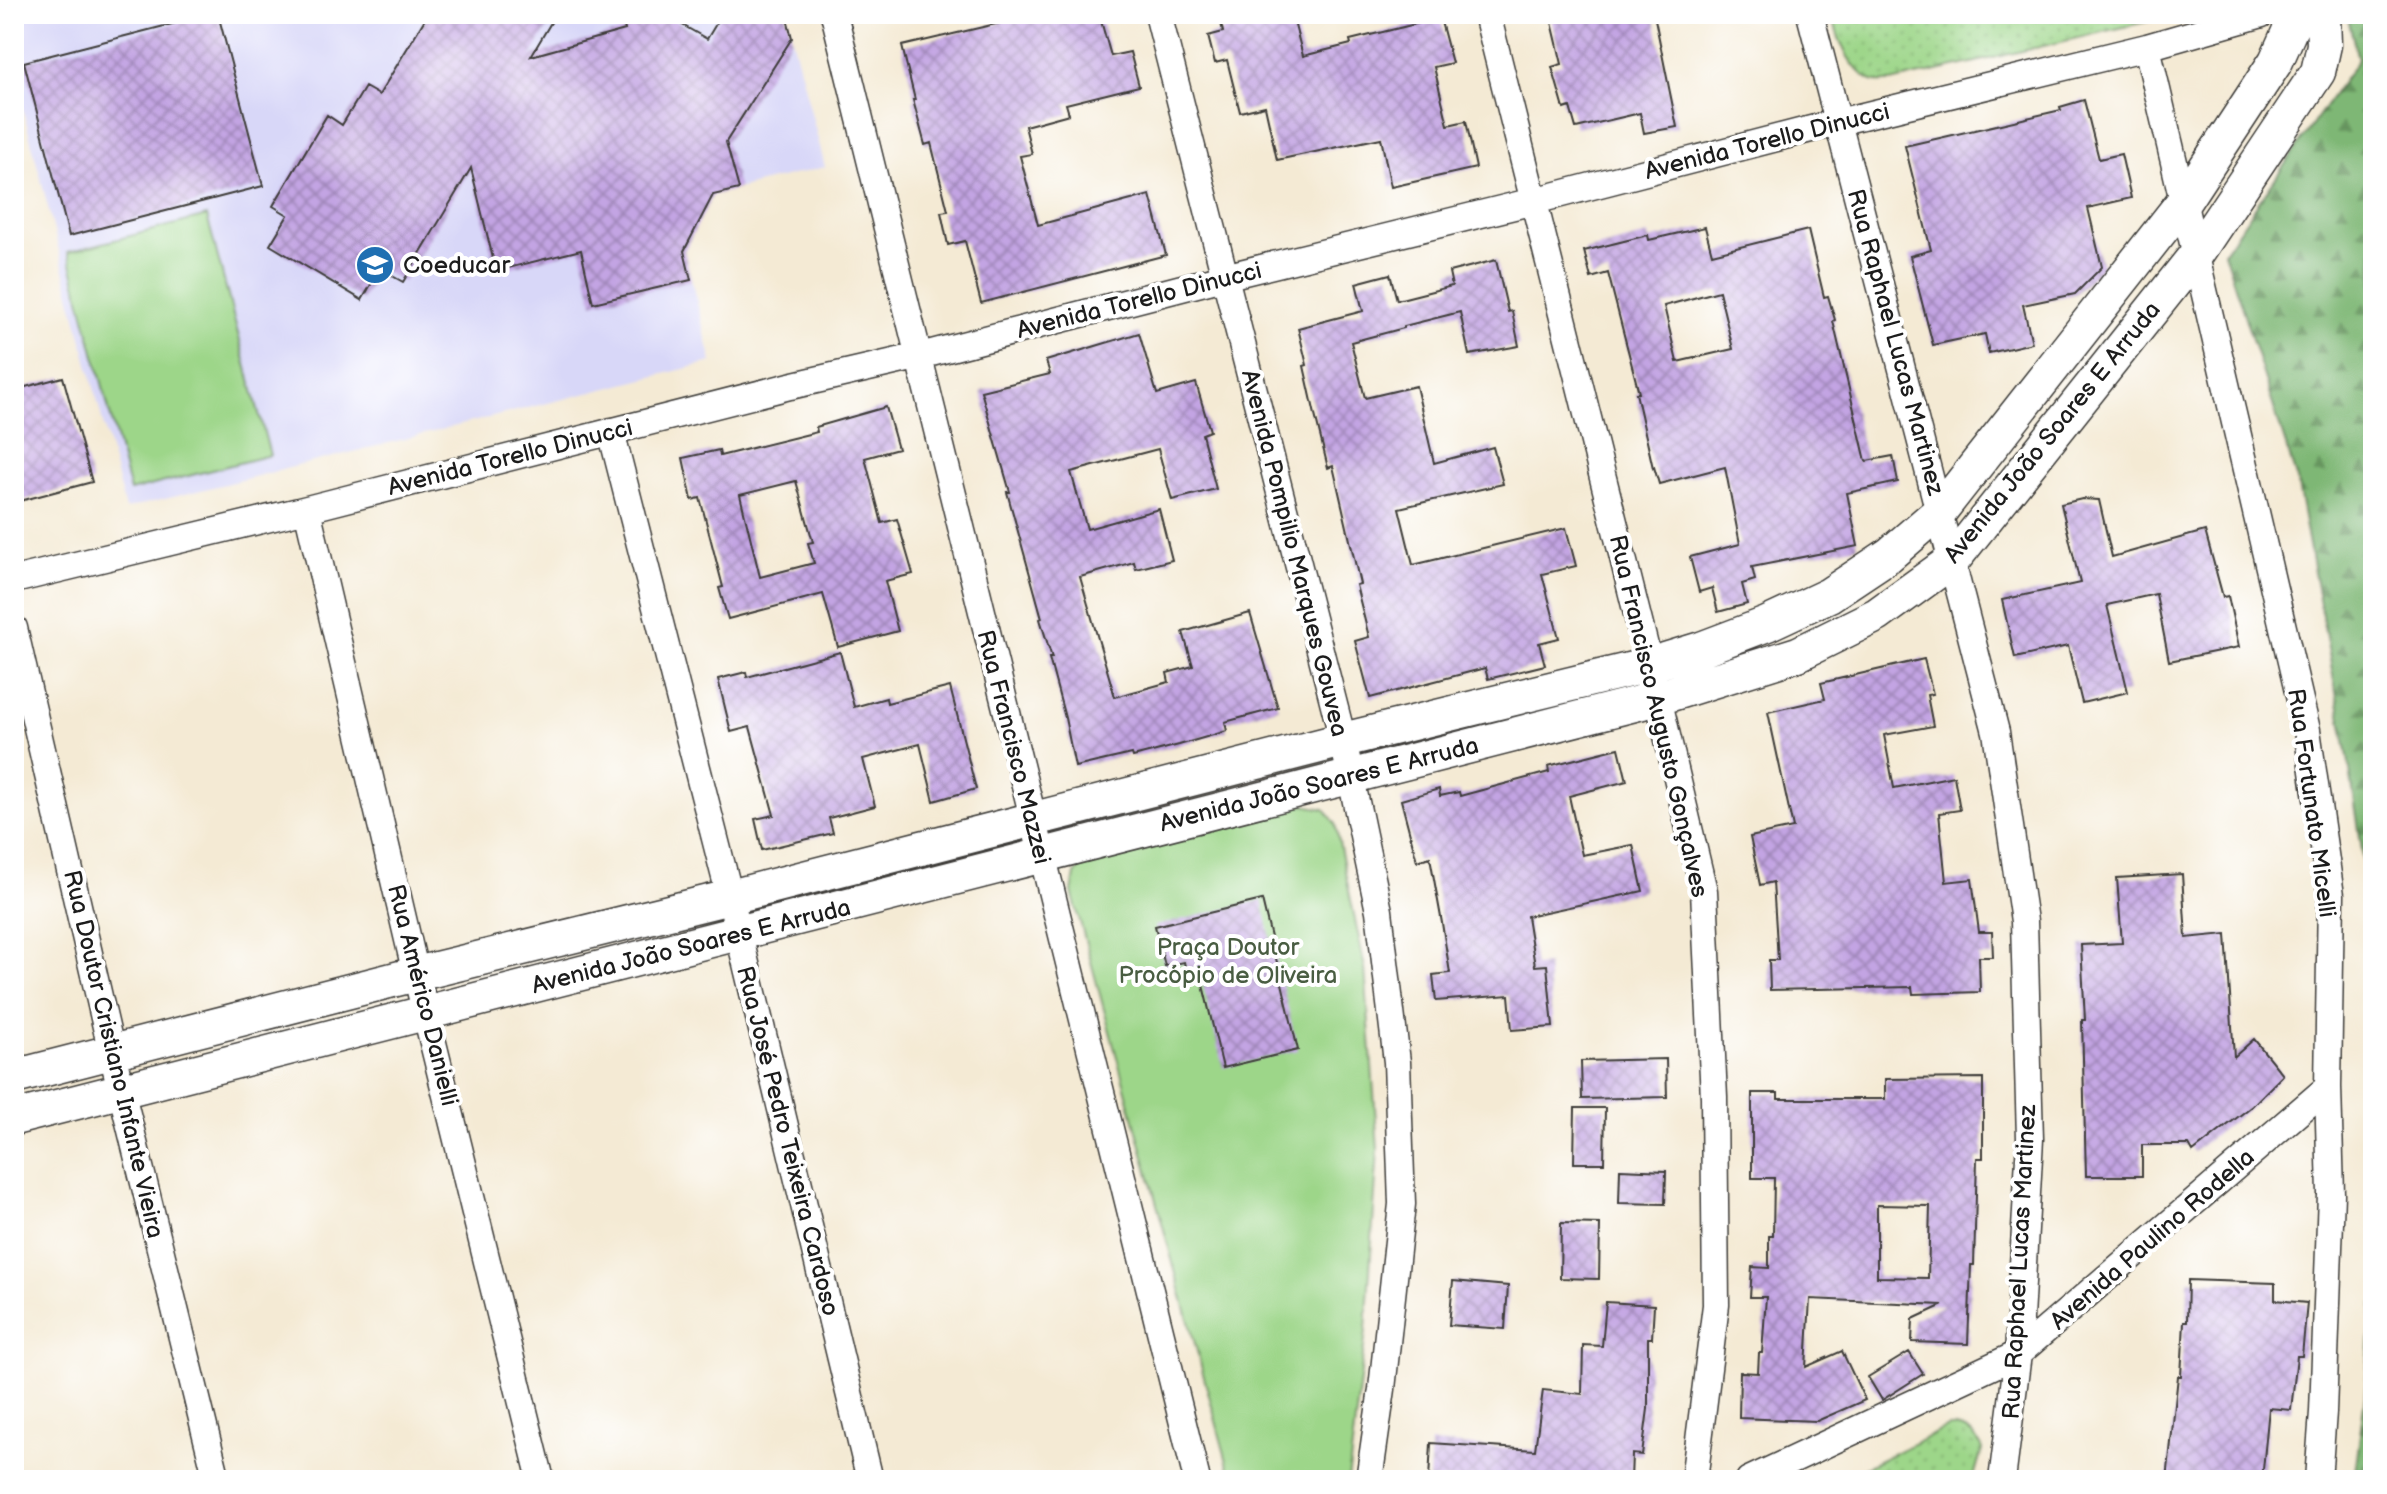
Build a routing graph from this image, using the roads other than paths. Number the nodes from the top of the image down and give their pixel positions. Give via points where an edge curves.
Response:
1 (834, 14) edge
2 (1158, 14) edge
3 (1487, 14) edge
4 (1810, 14) edge
5 (2262, 14) edge
6 (2297, 14) edge
7 (2323, 14) edge
8 (2147, 47) junction
9 (1838, 122) junction
10 (1534, 201) junction
11 (2184, 201) junction
12 (2195, 256) junction
13 (1224, 277) junction
14 (916, 357) junction
15 (611, 431) junction
16 (307, 509) junction
17 (1940, 511) junction
18 (1953, 560) junction
19 (14, 580) edge
20 (14, 628) edge
21 (1649, 665) junction
22 (1658, 698) junction
23 (1343, 740) junction
24 (1351, 776) junction
25 (1033, 821) junction
26 (1042, 855) junction
27 (730, 897) junction
28 (738, 934) junction
29 (416, 974) junction
30 (427, 1013) junction
31 (112, 1053) junction
32 (14, 1077) edge
33 (2328, 1087) junction
34 (123, 1090) junction
35 (14, 1118) edge
36 (2018, 1354) junction
37 (217, 1480) edge
38 (541, 1480) edge
39 (870, 1480) edge
40 (1197, 1480) edge
41 (1369, 1480) edge
42 (1694, 1480) edge
43 (1749, 1480) edge
44 (2002, 1480) edge
45 (2318, 1480) edge

1 - 14 street, Rua Francisco Mazzei
2 - 13 street, Avenida Pompilio Marques Gouvea
3 - 10 street, Rua Francisco Augusto Gonçalves
4 - 9 street, Rua Raphael Lucas Martinez
5 - 8 street, Avenida Torello Dinucci
6 - 11 street, Avenida João Soares E Arruda via 2276,61
7 - 12 street, Avenida João Soares E Arruda via 2318,72
8 - 9 street, Avenida Torello Dinucci
8 - 11 street, Rua Fortunato Micelli
9 - 10 street, Avenida Torello Dinucci
9 - 17 street, Rua Raphael Lucas Martinez
10 - 13 street, Avenida Torello Dinucci
10 - 21 street, Rua Francisco Augusto Gonçalves
11 - 12 street, Rua Fortunato Micelli
11 - 17 street, Avenida João Soares E Arruda
12 - 18 street, Avenida João Soares E Arruda
12 - 33 street, Rua Fortunato Micelli via 2307,730 2331,895
13 - 14 street, Avenida Torello Dinucci
13 - 23 street, Avenida Pompilio Marques Gouvea
14 - 15 street, Avenida Torello Dinucci
14 - 25 street, Rua Francisco Mazzei
15 - 16 street, Avenida Torello Dinucci
15 - 27 street, Rua José Pedro Teixeira Cardoso
16 - 19 street, Avenida Torello Dinucci
16 - 29 street, Rua Américo Danielli
17 - 18 street, Rua Raphael Lucas Martinez
17 - 21 street, Avenida João Soares E Arruda via 1889,555 1829,595 1767,624
18 - 22 street, Avenida João Soares E Arruda via 1877,615 1798,654
18 - 36 street, Rua Raphael Lucas Martinez via 1996,732 2024,921 2030,1139
20 - 31 street, Rua Doutor Cristiano Infante Vieira
21 - 22 street, Rua Francisco Augusto Gonçalves
21 - 23 street, Avenida João Soares E Arruda
22 - 24 street, Avenida João Soares E Arruda
22 - 42 street, Rua Francisco Augusto Gonçalves via 1704,891 1714,1097 1716,1305
23 - 24 street, Avenida Pompilio Marques Gouvea
23 - 25 street, Avenida João Soares E Arruda
24 - 26 street, Avenida João Soares E Arruda
24 - 41 street, Avenida Pompilio Marques Gouvea via 1379,911 1397,1062 1402,1204
25 - 26 street, Rua Francisco Mazzei
25 - 27 street, Avenida João Soares E Arruda
26 - 28 street, Avenida João Soares E Arruda
26 - 40 street, Rua Francisco Mazzei
27 - 28 street, Rua José Pedro Teixeira Cardoso
27 - 29 street, Avenida João Soares E Arruda
28 - 30 street, Avenida João Soares E Arruda
28 - 39 street, Rua José Pedro Teixeira Cardoso
29 - 30 street, Rua Américo Danielli
29 - 31 street, Avenida João Soares E Arruda
30 - 34 street, Avenida João Soares E Arruda
30 - 38 street, Rua Américo Danielli
31 - 32 street, Avenida João Soares E Arruda
31 - 34 street, Rua Doutor Cristiano Infante Vieira
33 - 36 street, Avenida Paulino Rodella
33 - 45 street, Rua Fortunato Micelli via 2331,1194
34 - 35 street, Avenida João Soares E Arruda
34 - 37 street, Rua Doutor Cristiano Infante Vieira
36 - 43 street, Avenida Paulino Rodella
36 - 44 street, Rua Raphael Lucas Martinez

